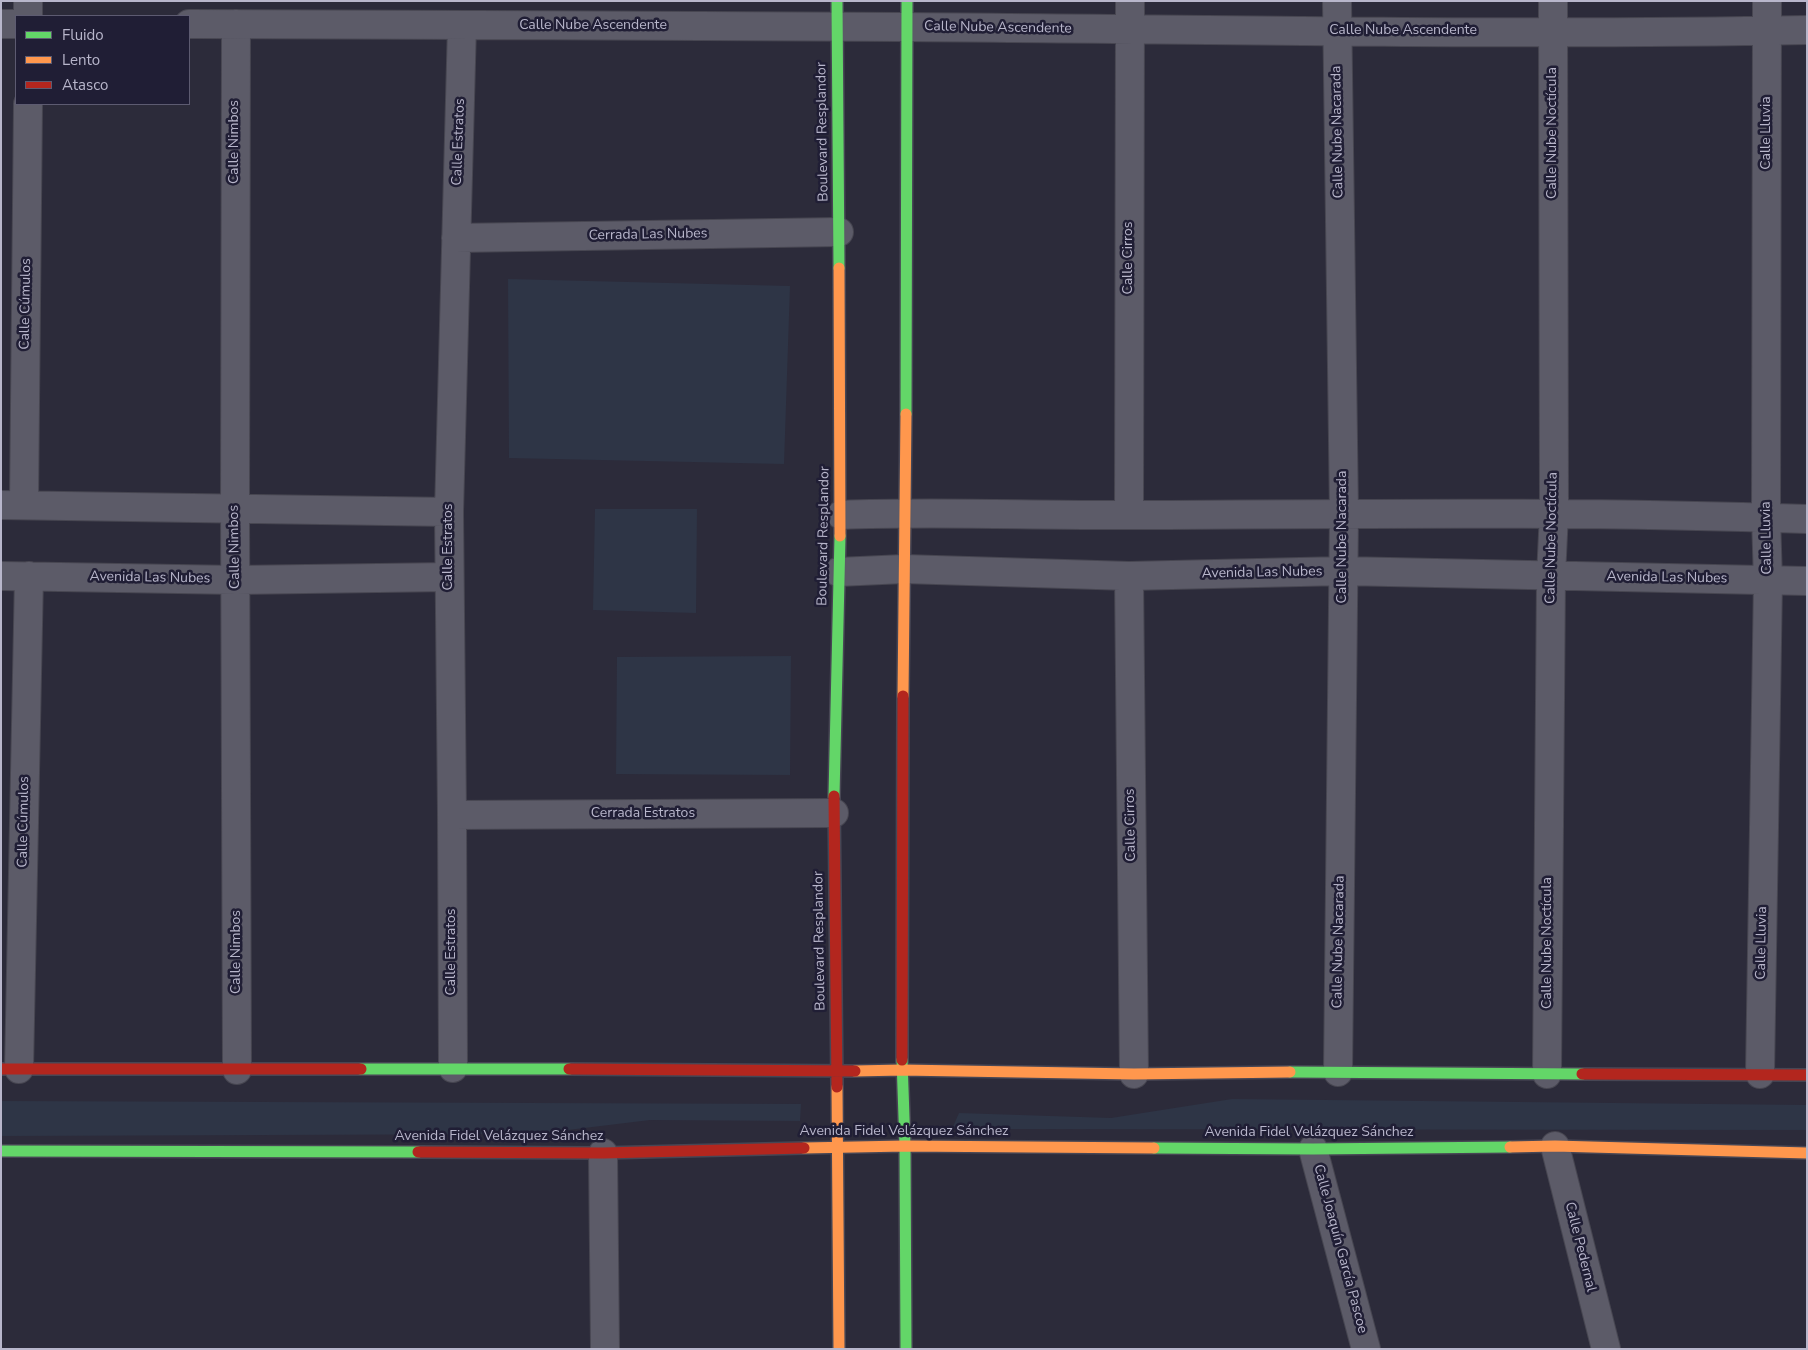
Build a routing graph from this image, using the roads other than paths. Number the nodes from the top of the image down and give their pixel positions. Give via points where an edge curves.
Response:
1 (28, 1) edge
2 (1130, 1) edge
3 (1337, 1) edge
4 (1553, 1) edge
5 (1767, 1) edge
6 (837, 14) edge
7 (907, 14) edge
8 (28, 15) edge
9 (1, 24) edge
10 (15, 24) edge
11 (190, 24) edge
12 (236, 24) junction
13 (462, 25) junction
14 (1129, 30) junction
15 (1807, 30) edge
16 (1336, 31) junction
17 (1767, 31) junction
18 (1553, 32) junction
19 (28, 105) edge
20 (839, 232) junction
21 (456, 238) junction
22 (13, 504) edge
23 (235, 509) junction
24 (449, 512) junction
25 (906, 512) junction
26 (1554, 513) junction
27 (1344, 514) junction
28 (841, 515) junction
29 (1128, 515) junction
30 (1766, 517) junction
31 (1807, 519) edge
32 (904, 570) junction
33 (1343, 571) junction
34 (838, 572) junction
35 (1, 576) edge
36 (29, 576) junction
37 (1128, 576) junction
38 (1551, 576) junction
39 (449, 577) junction
40 (236, 580) junction
41 (1768, 581) junction
42 (1807, 581) edge
43 (834, 813) junction
44 (452, 815) junction
45 (453, 1068) junction
46 (10, 1069) edge
47 (237, 1070) junction
48 (902, 1070) junction
49 (837, 1071) junction
50 (1338, 1072) junction
51 (1134, 1074) junction
52 (1547, 1074) junction
53 (1760, 1074) junction
54 (1807, 1075) edge
55 (905, 1146) junction
56 (1554, 1146) junction
57 (837, 1147) junction
58 (1313, 1149) junction
59 (1, 1151) edge
60 (603, 1153) junction
61 (1807, 1153) edge
62 (605, 1349) edge
63 (839, 1349) edge
64 (906, 1349) edge
65 (1366, 1349) edge
66 (1606, 1349) edge

1 - 8 street
2 - 14 street, Calle Cirros
3 - 16 street, Calle Nube Nacarada
4 - 18 street, Calle Nube Noctícula
5 - 17 street, Calle Lluvia
6 - 7 street, Calle Nube Ascendente
6 - 13 street, Calle Nube Ascendente
6 - 20 main road, Boulevard Resplandor
7 - 14 street, Calle Nube Ascendente
7 - 25 main road
9 - 10 street
11 - 12 street, Calle Nube Ascendente
12 - 13 street, Calle Nube Ascendente
12 - 23 street, Calle Nimbos
13 - 21 street, Calle Estratos
14 - 16 street, Calle Nube Ascendente
14 - 29 street, Calle Cirros
15 - 17 street, Calle Nube Ascendente
16 - 18 street, Calle Nube Ascendente
16 - 27 street, Calle Nube Nacarada
17 - 18 street, Calle Nube Ascendente
17 - 30 street, Calle Lluvia
18 - 26 street, Calle Nube Noctícula
19 - 22 street, Calle Cúmulos
20 - 21 street, Cerrada Las Nubes
20 - 28 main road, Boulevard Resplandor
21 - 24 street, Calle Estratos
22 - 23 street
23 - 24 street
23 - 40 street, Calle Nimbos
24 - 39 street, Calle Estratos
25 - 28 street
25 - 29 street
25 - 32 main road
26 - 27 street
26 - 30 street
26 - 38 street, Calle Nube Noctícula
27 - 29 street
27 - 33 street, Calle Nube Nacarada
28 - 34 main road, Boulevard Resplandor
30 - 31 street
30 - 41 street, Calle Lluvia
32 - 34 street, Avenida Las Nubes
32 - 37 street, Avenida Las Nubes
32 - 48 main road
33 - 37 street, Avenida Las Nubes
33 - 38 street, Avenida Las Nubes
33 - 50 street, Calle Nube Nacarada
34 - 43 main road, Boulevard Resplandor
35 - 36 street, Avenida Las Nubes
36 - 40 street, Avenida Las Nubes
36 - 46 street, Calle Cúmulos
37 - 51 street, Calle Cirros
38 - 41 street, Avenida Las Nubes
38 - 52 street, Calle Nube Noctícula
39 - 40 street, Avenida Las Nubes
39 - 44 street, Calle Estratos
40 - 47 street, Calle Nimbos
41 - 42 street, Avenida Las Nubes
41 - 53 street, Calle Lluvia
43 - 44 street, Cerrada Estratos
43 - 49 main road, Boulevard Resplandor
44 - 45 street, Calle Estratos
45 - 47 main road
45 - 49 main road
46 - 47 main road
48 - 49 main road
48 - 51 main road
48 - 55 main road
49 - 57 main road, Boulevard Resplandor
50 - 51 main road
50 - 52 main road
52 - 53 main road
53 - 54 main road
55 - 57 main road, Avenida Fidel Velázquez Sánchez
55 - 58 main road, Avenida Fidel Velázquez Sánchez
55 - 64 main road
56 - 58 main road, Avenida Fidel Velázquez Sánchez
56 - 61 main road, Avenida Fidel Velázquez Sánchez
56 - 66 street, Calle Pedernal
57 - 60 main road, Avenida Fidel Velázquez Sánchez
57 - 63 main road, Boulevard Resplandor
58 - 65 street, Calle Joaquín García Pascoe
59 - 60 main road, Avenida Fidel Velázquez Sánchez
60 - 62 street

